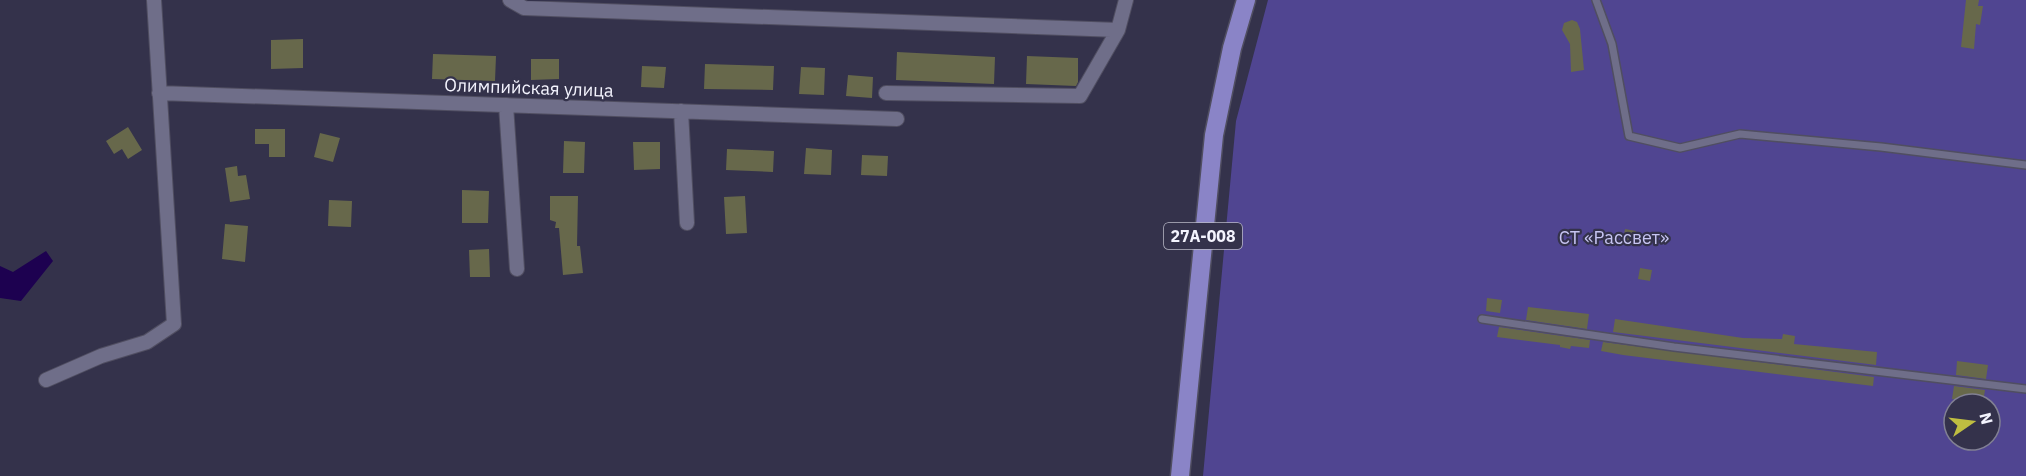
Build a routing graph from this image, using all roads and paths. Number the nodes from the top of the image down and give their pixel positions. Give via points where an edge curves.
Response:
1 (154, 0) edge
2 (510, 0) edge
3 (1126, 0) edge
4 (1246, 0) edge
5 (1596, 0) edge
6 (1118, 30) junction
7 (159, 93) junction
8 (886, 93) dead end
9 (506, 105) junction
10 (681, 111) junction
11 (897, 118) dead end
12 (2026, 165) edge
13 (687, 223) dead end
14 (517, 269) dead end
15 (1482, 319) dead end
16 (46, 380) dead end
17 (2026, 389) edge
18 (1180, 476) edge

1 - 7 street
2 - 6 street via 524,8
3 - 6 street
4 - 18 main road, 27А-008 via 1214,135
5 - 12 lane via 1612,44 1629,136 1680,148 1740,134
6 - 8 street via 1080,96
7 - 9 street, Олимпийская улица
7 - 16 street via 174,324 147,342 101,356
9 - 10 street, Олимпийская улица
9 - 14 street
10 - 11 street, Олимпийская улица
10 - 13 street
15 - 17 lane via 1674,347

